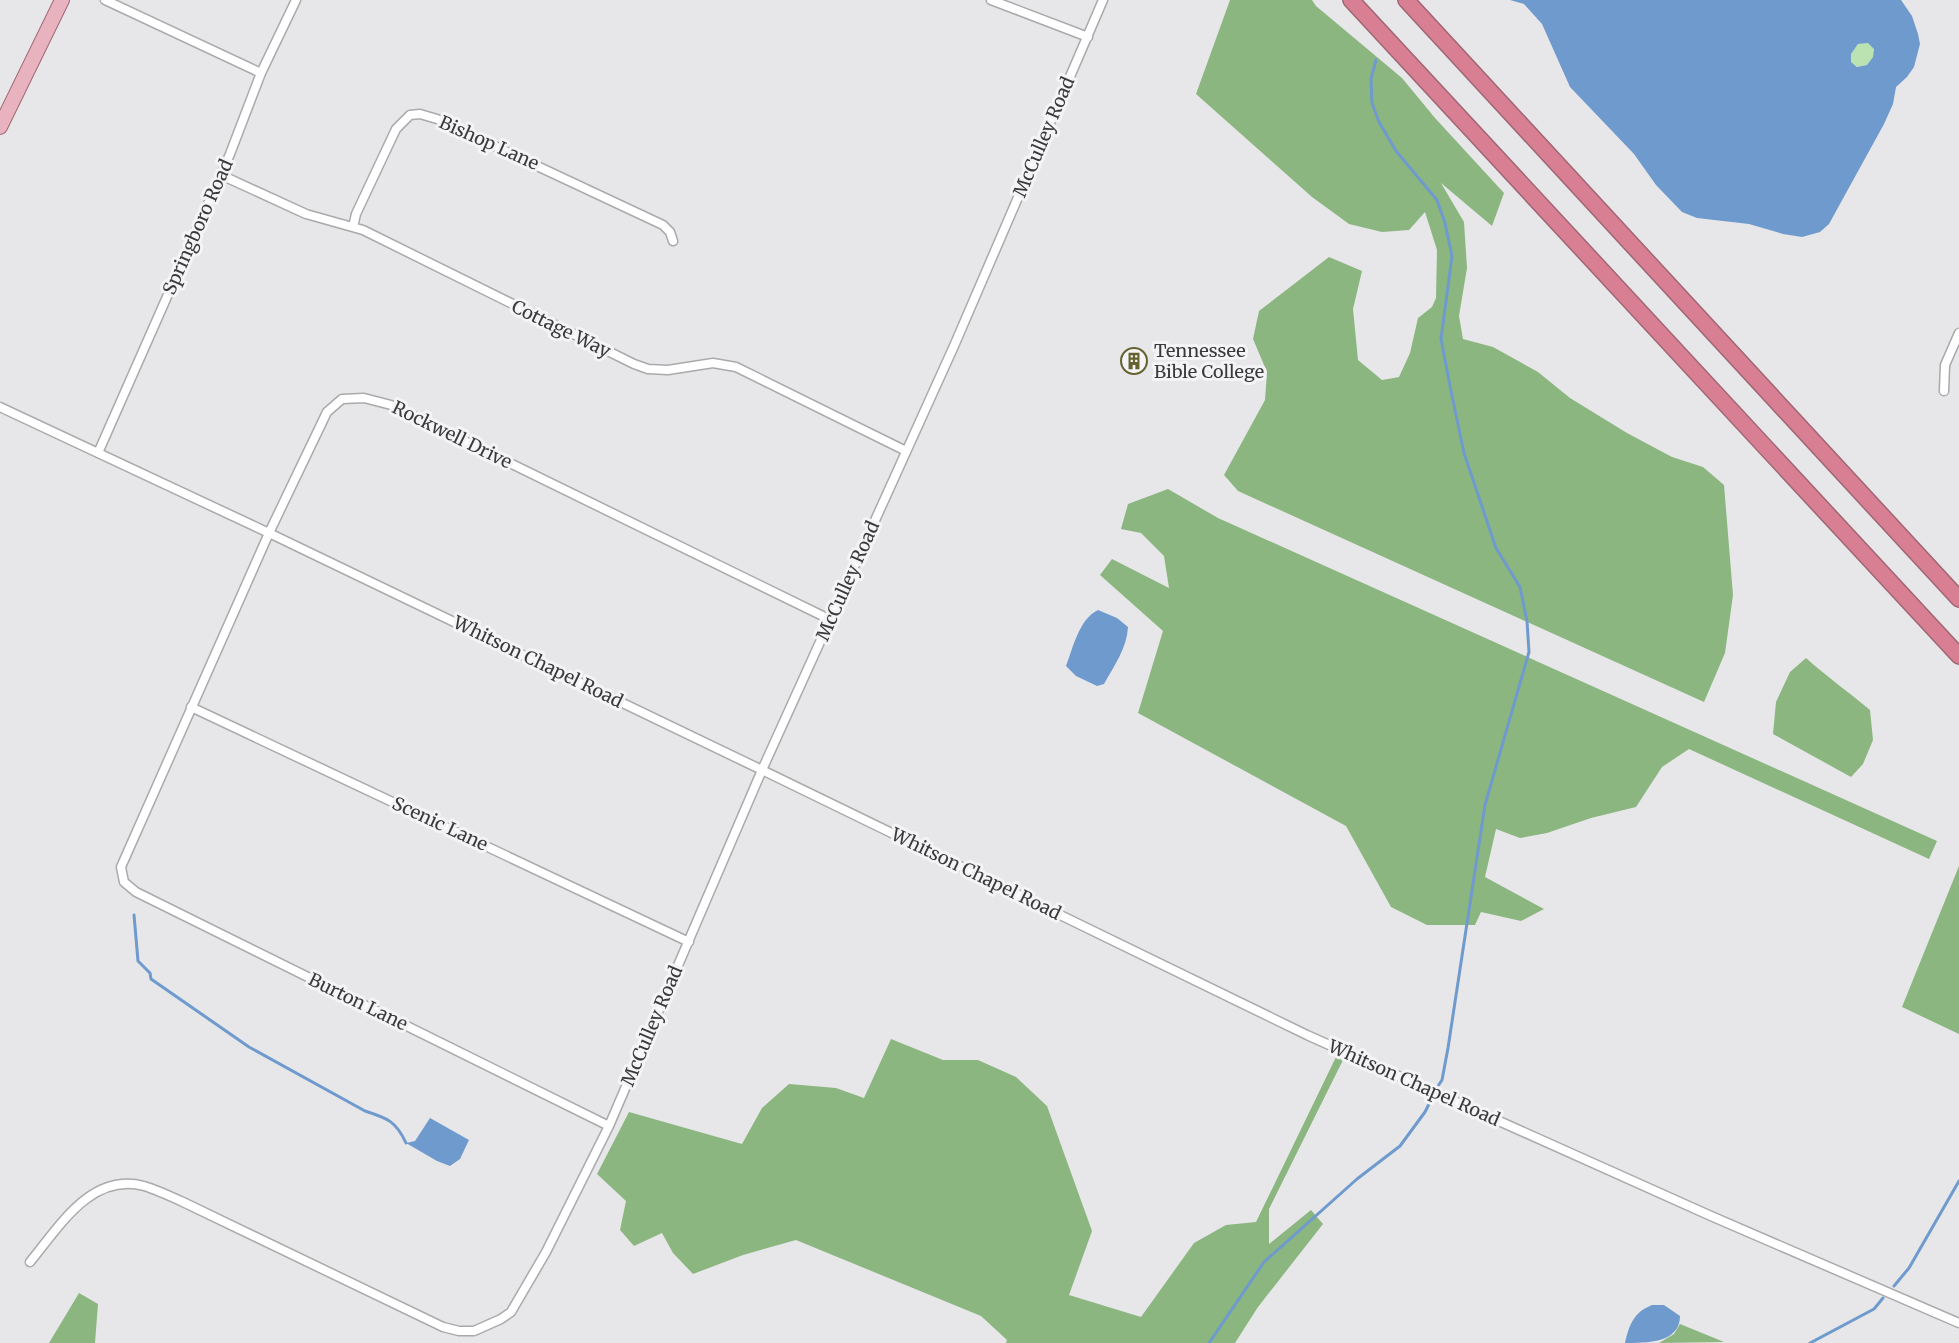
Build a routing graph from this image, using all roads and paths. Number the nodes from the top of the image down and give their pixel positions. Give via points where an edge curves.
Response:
1 (62, 0) edge
2 (105, 0) edge
3 (296, 0) edge
4 (991, 0) edge
5 (1103, 0) edge
6 (1351, 0) edge
7 (1406, 0) edge
8 (1088, 37) junction
9 (261, 73) junction
10 (0, 127) edge
11 (221, 175) junction
12 (353, 227) junction
13 (673, 241) dead end
14 (1959, 333) edge
15 (1944, 391) dead end
16 (0, 407) edge
17 (906, 451) junction
18 (98, 453) junction
19 (270, 533) junction
20 (1959, 599) edge
21 (831, 620) junction
22 (1959, 656) edge
23 (191, 707) junction
24 (762, 770) junction
25 (121, 867) joint
26 (689, 942) junction
27 (609, 1126) junction
28 (30, 1262) dead end
29 (1959, 1323) edge

1 - 10 main road
2 - 9 street
3 - 9 street, Springboro Road
4 - 8 street
5 - 8 street, McCulley Road
6 - 22 highway
7 - 20 highway
8 - 17 street, McCulley Road
9 - 11 street, Springboro Road
11 - 12 street, Cottage Way via 306,214
11 - 18 street, Springboro Road
12 - 13 street, Bishop Lane via 396,129 410,115 420,114 663,225
12 - 17 street, Cottage Way via 634,364 668,370 713,363 736,367
14 - 15 street via 1945,365
16 - 18 street, Whitson Chapel Road
17 - 21 street, McCulley Road
18 - 19 street, Whitson Chapel Road
19 - 21 street, Rockwell Drive via 327,412 342,399 364,398 391,405
19 - 23 street, Rockwell Drive
19 - 24 street, Whitson Chapel Road
21 - 24 street, McCulley Road
23 - 25 street, Rockwell Drive
23 - 26 street, Scenic Lane
24 - 26 street, McCulley Road
24 - 29 street, Whitson Chapel Road via 1306,1035
25 - 27 street, Burton Lane via 123,882 136,892
26 - 27 street, McCulley Road
27 - 28 street, McCulley Road via 511,1312 474,1331 443,1327 141,1185 112,1185 96,1191 77,1207

